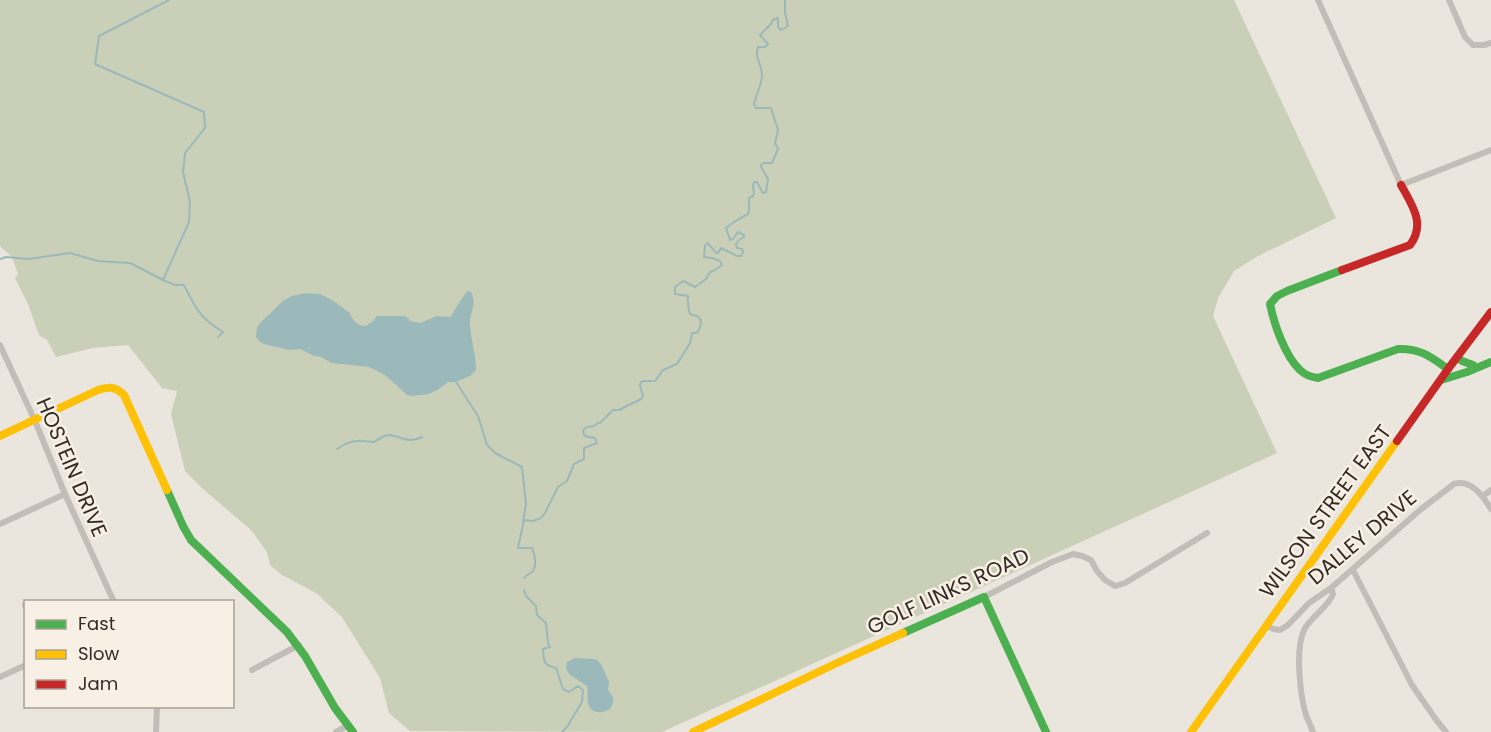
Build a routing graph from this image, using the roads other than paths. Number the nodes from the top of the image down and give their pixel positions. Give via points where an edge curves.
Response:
1 (1318, 0) edge
2 (1449, 0) edge
3 (1491, 43) edge
4 (1491, 150) edge
5 (1401, 185) junction
6 (1491, 312) edge
7 (0, 345) edge
8 (1457, 357) junction
9 (1491, 361) edge
10 (1473, 365) junction
11 (1445, 374) junction
12 (35, 421) junction
13 (0, 436) edge
14 (1491, 490) edge
15 (64, 494) junction
16 (1483, 496) junction
17 (1491, 509) edge
18 (0, 524) edge
19 (1207, 533) dead end
20 (1353, 570) junction
21 (1331, 588) junction
22 (984, 597) junction
23 (113, 600) edge
24 (1266, 625) junction
25 (299, 645) junction
26 (24, 666) edge
27 (252, 670) dead end
28 (0, 677) edge
29 (157, 708) edge
30 (350, 729) edge
31 (156, 732) edge
32 (336, 732) edge
33 (693, 732) edge
34 (1046, 732) edge
35 (1191, 732) edge
36 (1313, 732) edge
37 (1446, 732) edge

1 - 5 street
2 - 3 street via 1465,37 1473,45
4 - 5 street
5 - 11 main road via 1418,228 1410,245 1277,296 1270,304 1272,316 1294,363 1310,377 1318,378 1406,348 1416,348
6 - 8 main road, WILSON STREET EAST
7 - 12 street, HOSTEIN DRIVE
8 - 10 main road
8 - 11 main road, WILSON STREET EAST
9 - 10 main road
9 - 11 main road via 1457,376
10 - 11 main road
11 - 24 main road, WILSON STREET EAST
12 - 13 main road
12 - 15 street, HOSTEIN DRIVE
12 - 25 main road via 98,390 117,388 124,394 191,540
14 - 16 street
15 - 18 street
15 - 23 street, HOSTEIN DRIVE
16 - 17 street
16 - 20 street, DALLEY DRIVE via 1467,484 1454,484
19 - 22 street, GOLF LINKS ROAD via 1115,586 1105,580 1091,560 1073,554
20 - 21 street, DALLEY DRIVE
20 - 37 street via 1412,686
21 - 24 street, DALLEY DRIVE via 1280,630
21 - 36 street via 1331,599 1313,616 1300,643 1302,695
22 - 33 main road, GOLF LINKS ROAD
22 - 34 main road
24 - 35 main road, WILSON STREET EAST
25 - 27 street
25 - 30 main road
26 - 28 street
29 - 31 street
30 - 32 street

